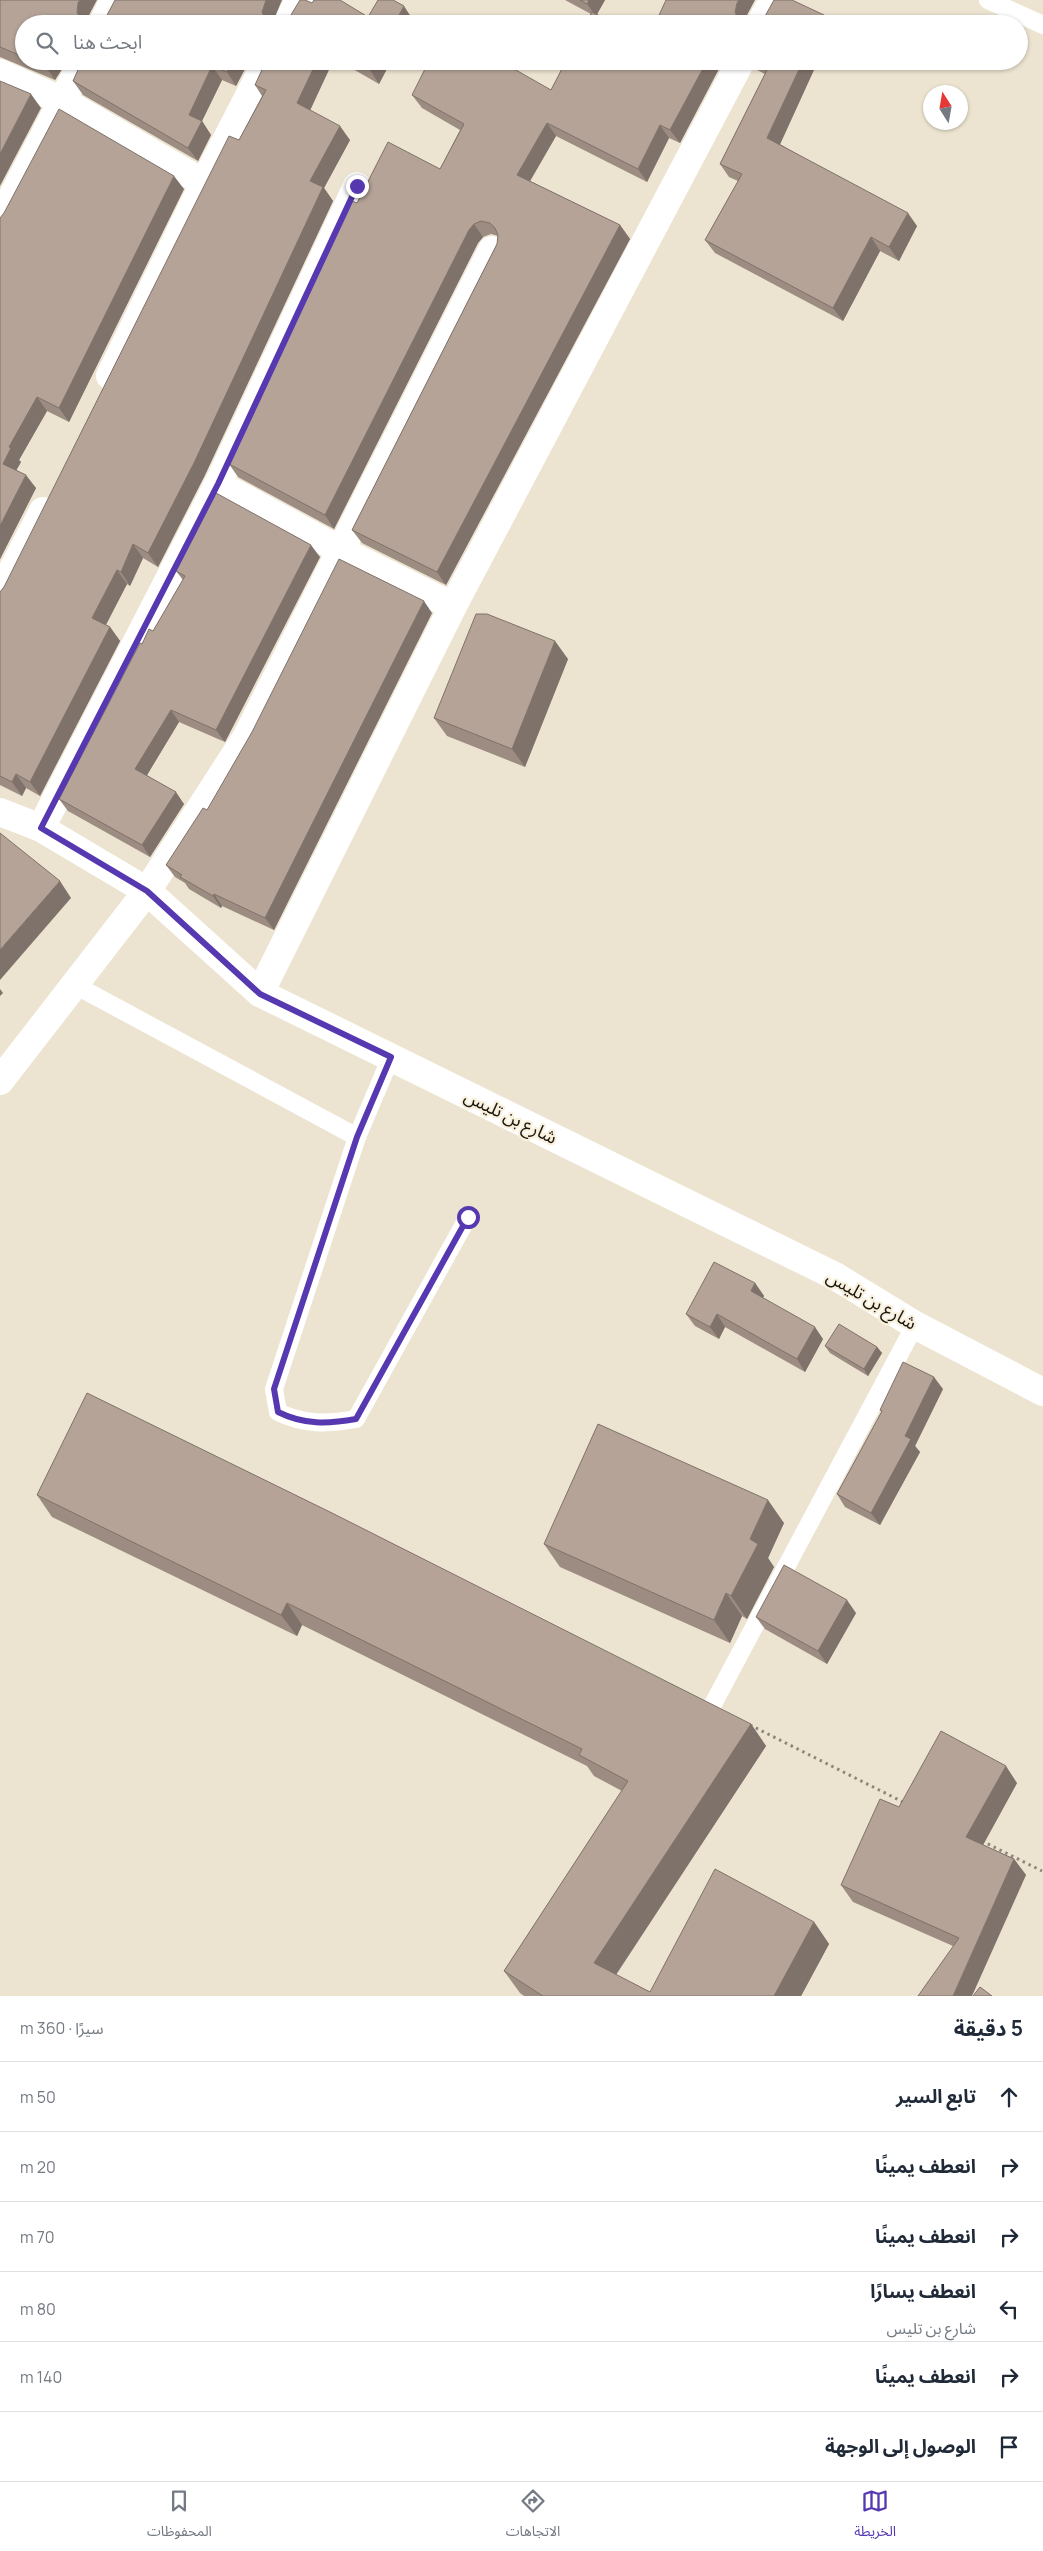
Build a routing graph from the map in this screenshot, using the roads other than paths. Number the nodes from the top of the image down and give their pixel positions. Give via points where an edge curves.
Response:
1 (114, 0) edge
2 (299, 0) edge
3 (773, 0) edge
4 (988, 0) edge
5 (106, 15) edge
6 (292, 15) edge
7 (765, 15) edge
8 (1021, 15) edge
9 (1028, 18) edge
10 (1043, 25) edge
11 (78, 70) edge
12 (262, 70) edge
13 (735, 70) edge
14 (0, 74) edge
15 (63, 101) junction
16 (204, 183) junction
17 (357, 186) dead end
18 (0, 220) edge
19 (492, 250) edge
20 (101, 395) edge
21 (218, 484) junction
22 (53, 491) edge
23 (342, 551) junction
24 (0, 594) edge
25 (453, 606) junction
26 (0, 812) edge
27 (41, 828) junction
28 (147, 891) junction
29 (73, 984) junction
30 (260, 994) junction
31 (391, 1057) junction
32 (0, 1081) edge
33 (357, 1137) junction
34 (468, 1217) dead end
35 (915, 1325) junction
36 (1043, 1392) edge
37 (712, 1706) edge

1 - 5 street
2 - 6 street
3 - 7 street
4 - 8 lane
9 - 10 lane
11 - 15 street
12 - 16 street
13 - 25 street
14 - 15 street
15 - 16 street
15 - 18 street
16 - 20 street
17 - 21 street
19 - 23 street
21 - 23 street
21 - 27 street
22 - 24 street
23 - 25 street
23 - 28 street via 247,736
25 - 30 street
26 - 27 street, شارع بن تليس
27 - 28 street, شارع بن تليس
28 - 29 street
28 - 30 street, شارع بن تليس
29 - 32 street
29 - 33 lane
30 - 31 street, شارع بن تليس
31 - 33 lane
31 - 35 street, شارع بن تليس via 835,1276
33 - 34 lane via 274,1389 278,1412 309,1422 356,1419
35 - 36 street, شارع بن تليس
35 - 37 lane

